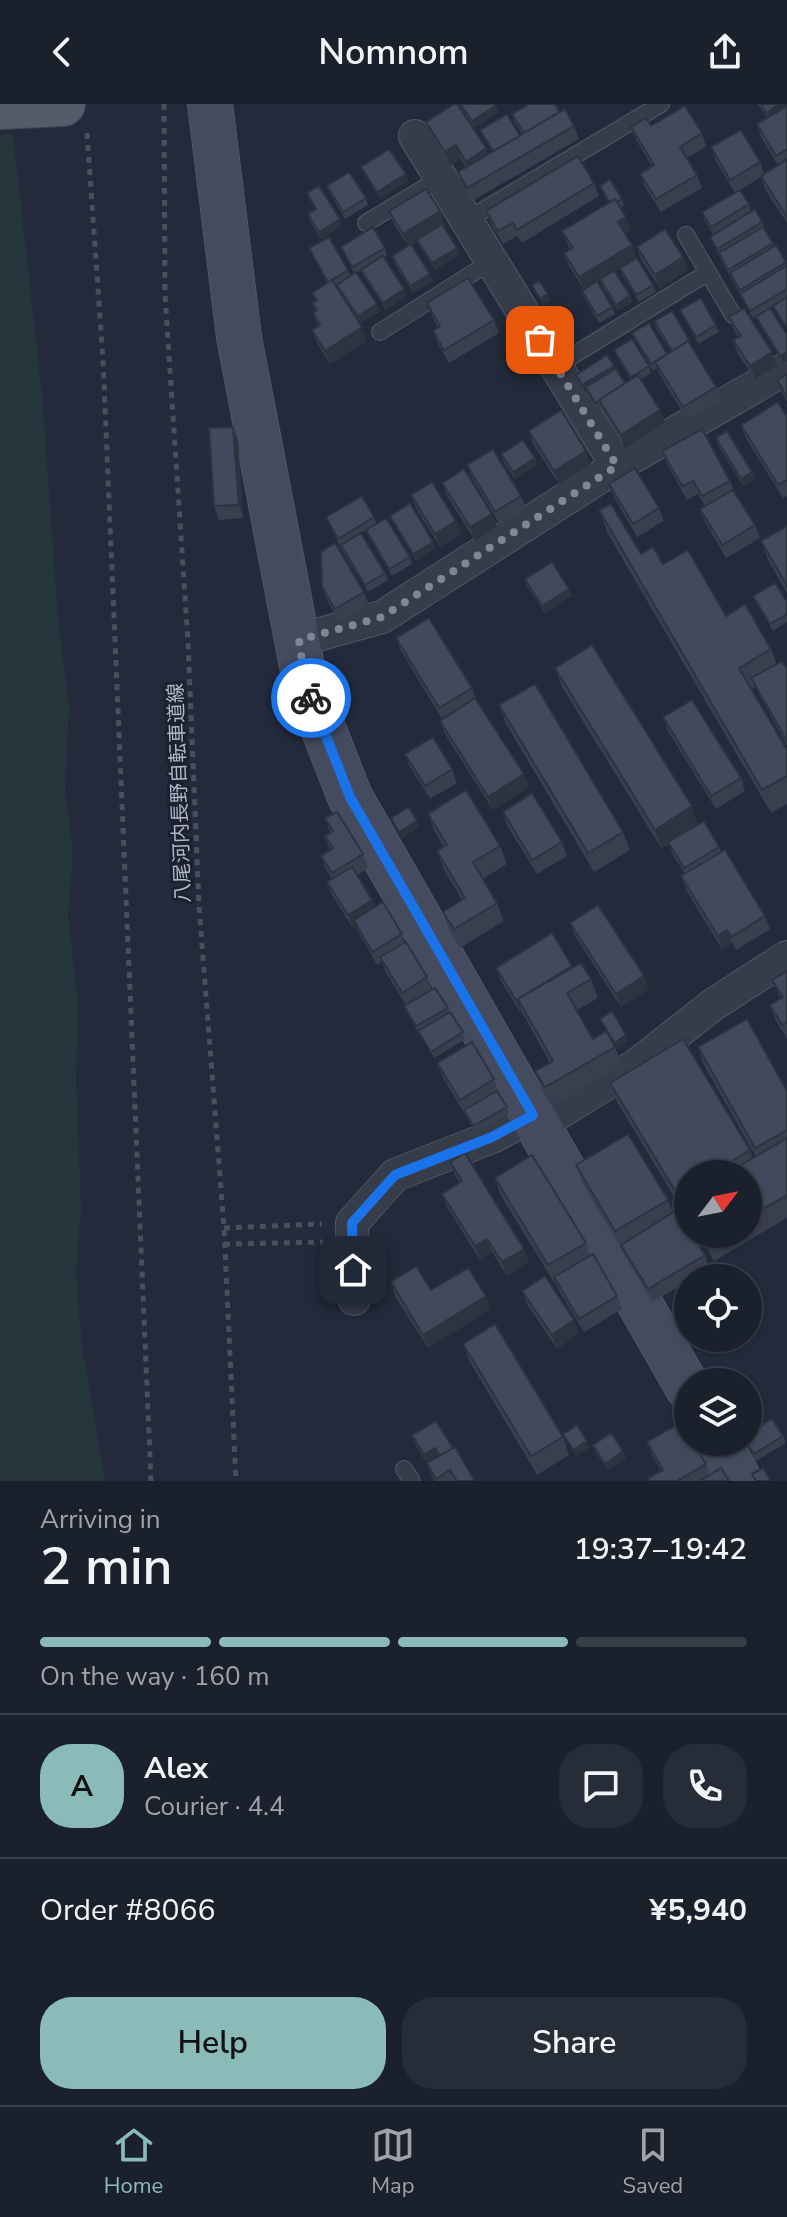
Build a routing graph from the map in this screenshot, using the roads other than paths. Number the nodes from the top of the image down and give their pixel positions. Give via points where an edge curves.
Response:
1 (210, 104) edge
2 (661, 104) edge
3 (0, 107) edge
4 (74, 112) edge
5 (415, 136) dead end
6 (441, 178) junction
7 (467, 220) junction
8 (366, 223) dead end
9 (686, 235) dead end
10 (492, 261) junction
11 (707, 273) junction
12 (733, 315) edge
13 (380, 332) dead end
14 (556, 366) junction
15 (787, 368) edge
16 (617, 466) junction
17 (299, 640) junction
18 (787, 957) edge
19 (536, 1120) junction
20 (354, 1299) dead end
21 (677, 1368) edge
22 (726, 1456) edge
23 (740, 1481) edge

1 - 17 street via 239,337
2 - 7 lane
3 - 4 main road
5 - 6 street
6 - 7 street
6 - 8 lane
7 - 10 street
9 - 11 lane
10 - 13 lane
10 - 14 street
11 - 12 lane
11 - 14 lane
14 - 16 street
15 - 16 street
16 - 17 street via 382,617
17 - 19 street via 305,682 350,797
18 - 19 street via 714,1004 635,1066
19 - 20 street via 395,1175 352,1232
19 - 21 street
22 - 23 street

